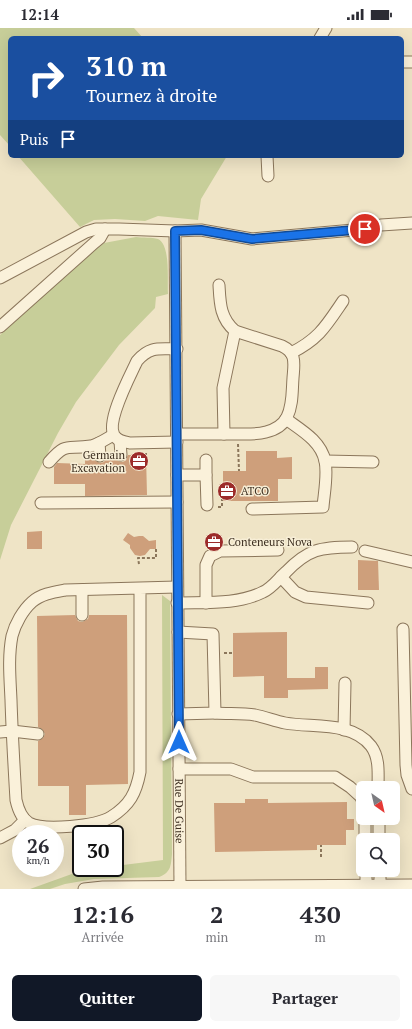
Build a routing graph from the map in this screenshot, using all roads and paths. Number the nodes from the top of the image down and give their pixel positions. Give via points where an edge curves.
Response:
1 (267, 158) edge
2 (268, 176) dead end
3 (412, 223) edge
4 (104, 229) junction
5 (175, 231) junction
6 (28, 263) junction
7 (0, 278) edge
8 (219, 285) dead end
9 (0, 287) edge
10 (343, 301) dead end
11 (0, 327) edge
12 (235, 331) junction
13 (177, 349) junction
14 (291, 353) junction
15 (286, 419) junction
16 (224, 434) junction
17 (117, 438) junction
18 (177, 438) junction
19 (99, 443) junction
20 (146, 452) dead end
21 (121, 455) dead end
22 (100, 456) dead end
23 (238, 456) dead end
24 (206, 460) dead end
25 (146, 461) dead end
26 (325, 461) junction
27 (49, 462) dead end
28 (374, 462) dead end
29 (239, 471) dead end
30 (177, 475) junction
31 (206, 475) junction
32 (221, 492) dead end
33 (177, 502) junction
34 (41, 503) dead end
35 (206, 505) dead end
36 (219, 508) dead end
37 (252, 509) dead end
38 (156, 547) dead end
39 (352, 547) dead end
40 (278, 550) dead end
41 (366, 551) dead end
42 (412, 562) edge
43 (139, 564) dead end
44 (281, 577) junction
45 (177, 587) junction
46 (140, 588) junction
47 (82, 590) junction
48 (206, 602) junction
49 (177, 603) junction
50 (368, 603) dead end
51 (82, 615) dead end
52 (403, 629) dead end
53 (178, 632) junction
54 (5, 650) edge
55 (224, 653) dead end
56 (233, 653) dead end
57 (408, 675) edge
58 (345, 683) dead end
59 (215, 713) junction
60 (178, 714) junction
61 (344, 730) junction
62 (12, 731) junction
63 (0, 732) edge
64 (38, 734) dead end
65 (179, 769) junction
66 (378, 781) edge
67 (412, 789) edge
68 (356, 791) edge
69 (25, 820) junction
70 (0, 838) edge
71 (321, 845) dead end
72 (321, 857) dead end
73 (366, 877) edge
74 (380, 877) edge
75 (380, 885) junction
76 (180, 886) junction
77 (366, 886) junction
78 (407, 886) edge
79 (192, 888) edge
80 (263, 888) edge
81 (84, 889) edge

1 - 2 street
3 - 5 street via 258,239 201,230
4 - 5 street
4 - 6 street via 90,230
4 - 11 street via 100,238
5 - 13 street, Rue De Guise
6 - 7 street
6 - 9 street
8 - 12 street via 222,314
10 - 14 street via 315,339
12 - 14 street via 274,343
12 - 16 street via 224,382
13 - 17 street via 153,349 144,353 137,361 112,420 111,430
13 - 18 street, Rue De Guise
14 - 15 street via 294,367 290,408
15 - 16 street via 281,425 267,432
15 - 26 street via 316,443
16 - 18 street
17 - 18 street via 130,443
17 - 19 street
17 - 21 street
18 - 30 street, Rue De Guise
19 - 22 street
19 - 27 street via 66,448
20 - 25 path
23 - 29 path
24 - 31 street
26 - 28 street
26 - 37 street via 323,507
30 - 31 street
30 - 33 street, Rue De Guise
31 - 35 street
32 - 36 path via 222,507
33 - 34 street via 100,499
33 - 45 street, Rue De Guise
38 - 43 path via 156,558 138,558
39 - 44 street via 331,547 307,554 297,560
40 - 48 street via 220,551 210,556 206,565
41 - 42 street
44 - 48 street via 272,586 254,596
44 - 50 street via 295,592 306,597
45 - 46 street
45 - 49 street, Rue De Guise
46 - 47 street
46 - 69 street via 140,772 135,793 116,814 96,823 42,827
47 - 51 street
47 - 54 street via 50,593 32,602 16,624
48 - 49 street
49 - 53 street, Rue De Guise
52 - 57 street
53 - 59 street via 213,634
53 - 60 street, Rue De Guise
54 - 62 street
55 - 56 path
57 - 67 street via 406,765
58 - 61 street
59 - 60 street
59 - 61 street via 256,715 285,723
60 - 65 street, Rue De Guise
61 - 66 street via 361,736 372,748 378,764
62 - 63 street
62 - 64 street
62 - 69 street via 16,800 20,814
65 - 68 street via 231,768 253,778 335,777
65 - 76 street, Rue De Guise
69 - 70 street via 15,830
71 - 72 path
73 - 77 street
74 - 75 street
75 - 77 street
75 - 78 street
76 - 79 street
76 - 81 street
77 - 80 street
79 - 80 street

